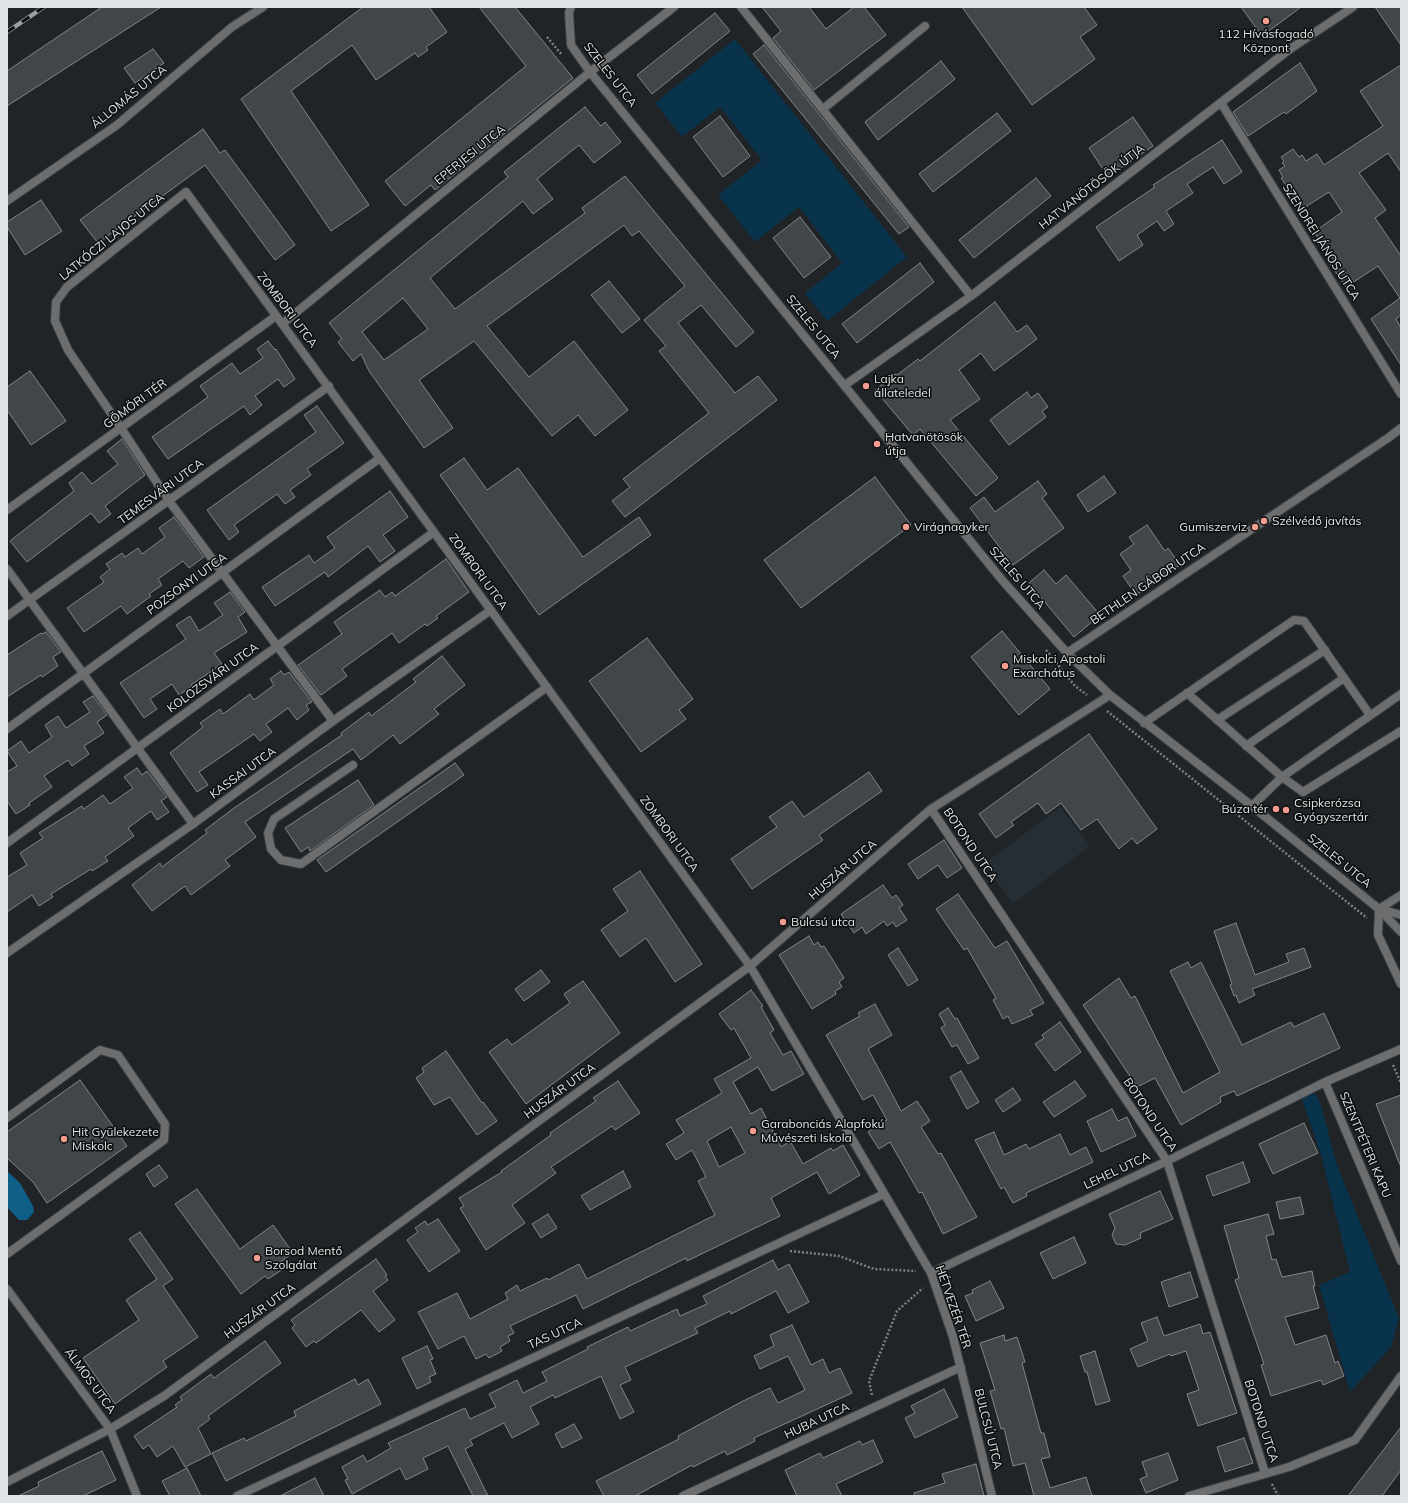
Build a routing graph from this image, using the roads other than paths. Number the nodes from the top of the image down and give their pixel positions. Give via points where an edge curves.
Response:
1 (263, 7) edge
2 (571, 7) edge
3 (674, 7) edge
4 (741, 7) edge
5 (1353, 7) edge
6 (925, 26) dead end
7 (590, 72) junction
8 (1221, 103) junction
9 (823, 110) junction
10 (186, 192) joint
11 (9, 198) edge
12 (971, 296) junction
13 (276, 316) junction
14 (282, 324) junction
15 (845, 385) junction
16 (329, 386) junction
17 (1401, 394) edge
18 (121, 428) junction
19 (1401, 428) edge
20 (380, 458) junction
21 (169, 500) junction
22 (7, 510) edge
23 (434, 532) junction
24 (7, 569) edge
25 (222, 573) junction
26 (31, 599) junction
27 (491, 610) junction
28 (7, 616) edge
29 (277, 646) junction
30 (1325, 650) junction
31 (1067, 653) junction
32 (83, 674) junction
33 (1344, 678) junction
34 (547, 687) junction
35 (1187, 694) junction
36 (1401, 694) edge
37 (1110, 695) junction
38 (1370, 715) junction
39 (1217, 720) junction
40 (333, 721) junction
41 (1144, 723) junction
42 (7, 729) edge
43 (1401, 731) edge
44 (1246, 746) junction
45 (138, 748) junction
46 (353, 765) dead end
47 (1282, 776) junction
48 (1252, 806) junction
49 (931, 809) junction
50 (193, 824) junction
51 (7, 843) edge
52 (1401, 895) edge
53 (1379, 909) junction
54 (1401, 915) edge
55 (1401, 932) edge
56 (7, 953) edge
57 (750, 966) junction
58 (1401, 984) edge
59 (1401, 1049) edge
60 (1325, 1082) junction
61 (7, 1118) edge
62 (1166, 1161) junction
63 (884, 1194) junction
64 (7, 1254) edge
65 (1401, 1261) edge
66 (931, 1273) junction
67 (7, 1290) edge
68 (960, 1367) junction
69 (1401, 1376) edge
70 (110, 1429) junction
71 (1265, 1474) junction
72 (7, 1482) edge
73 (137, 1496) edge
74 (237, 1496) edge
75 (683, 1496) edge
76 (992, 1496) edge
77 (1189, 1496) edge

1 - 11 street, ÁLLOMÁS UTCA via 232,27 117,125
2 - 7 street, SZELES UTCA via 568,13 572,45
3 - 7 street, EPERJESI UTCA
4 - 9 street
5 - 8 street, HATVANÖTÖSÖK ÚTJA via 1290,49
6 - 9 street
7 - 14 street, EPERJESI UTCA
7 - 15 street, SZELES UTCA
8 - 12 street, HATVANÖTÖSÖK ÚTJA
8 - 17 street, SZENDREI JÁNOS UTCA
9 - 12 street
10 - 13 street, ZOMBORI UTCA
10 - 18 street, LATKÓCZI LAJOS UTCA via 67,287 56,302 55,321 68,350
12 - 15 street, HATVANÖTÖSÖK ÚTJA
13 - 14 street, ZOMBORI UTCA
13 - 18 street, GÖMÖRI TÉR
14 - 16 street, ZOMBORI UTCA
15 - 31 street, SZELES UTCA via 1002,580
16 - 20 street, ZOMBORI UTCA
16 - 21 street, TEMESVÁRI UTCA
18 - 21 street, LATKÓCZI LAJOS UTCA
18 - 22 street, GÖMÖRI TÉR
19 - 31 street, BETHLEN GÁBOR UTCA
20 - 23 street, ZOMBORI UTCA
20 - 25 street, POZSONYI UTCA
21 - 25 street, LATKÓCZI LAJOS UTCA
21 - 26 street, TEMESVÁRI UTCA
23 - 27 street, ZOMBORI UTCA
23 - 29 street, KOLOZSVÁRI UTCA
24 - 26 street
25 - 29 street, LATKÓCZI LAJOS UTCA
25 - 32 street, POZSONYI UTCA
26 - 28 street, TEMESVÁRI UTCA
26 - 32 street
27 - 34 street, ZOMBORI UTCA
27 - 40 street, KASSAI UTCA
29 - 40 street, LATKÓCZI LAJOS UTCA
29 - 45 street, KOLOZSVÁRI UTCA
30 - 33 street
30 - 35 street via 1304,621 1294,620
30 - 39 street
31 - 37 street, SZELES UTCA
32 - 42 street, POZSONYI UTCA
32 - 45 street
33 - 38 street
33 - 44 street
34 - 46 street via 301,864 281,860 271,849 268,833 274,819
34 - 57 street, ZOMBORI UTCA
35 - 39 street
35 - 41 street
36 - 38 street
37 - 41 street, SZELES UTCA
37 - 49 street, HUSZÁR UTCA
38 - 47 street
39 - 44 street
40 - 50 street, KASSAI UTCA
41 - 48 street, SZELES UTCA
43 - 47 street via 1303,792
44 - 47 street
45 - 50 street
45 - 51 street, KOLOZSVÁRI UTCA
47 - 48 street
48 - 53 street, SZELES UTCA
49 - 57 street, HUSZÁR UTCA
49 - 62 street, BOTOND UTCA
50 - 56 street, KASSAI UTCA
52 - 53 street
53 - 54 street, SZELES UTCA
53 - 55 street, SZELES UTCA
53 - 58 street via 1378,935
57 - 63 street
57 - 70 street, HUSZÁR UTCA via 164,1396
59 - 60 street, LEHEL UTCA
60 - 62 street, LEHEL UTCA
60 - 65 street, SZENTPÉTERI KAPU
61 - 64 street via 100,1050 118,1055 165,1124 164,1140
62 - 66 street, LEHEL UTCA
62 - 71 street, BOTOND UTCA
63 - 66 street, HÉTVEZÉR TÉR
63 - 74 street, TAS UTCA
66 - 68 street, HÉTVEZÉR TÉR
67 - 70 street, ÁLMOS UTCA
68 - 75 street, HUBA UTCA
68 - 76 street, BULCSÚ UTCA
69 - 71 street via 1355,1440
70 - 72 street, HUSZÁR UTCA
70 - 73 street, ÁLMOS UTCA
71 - 77 street

